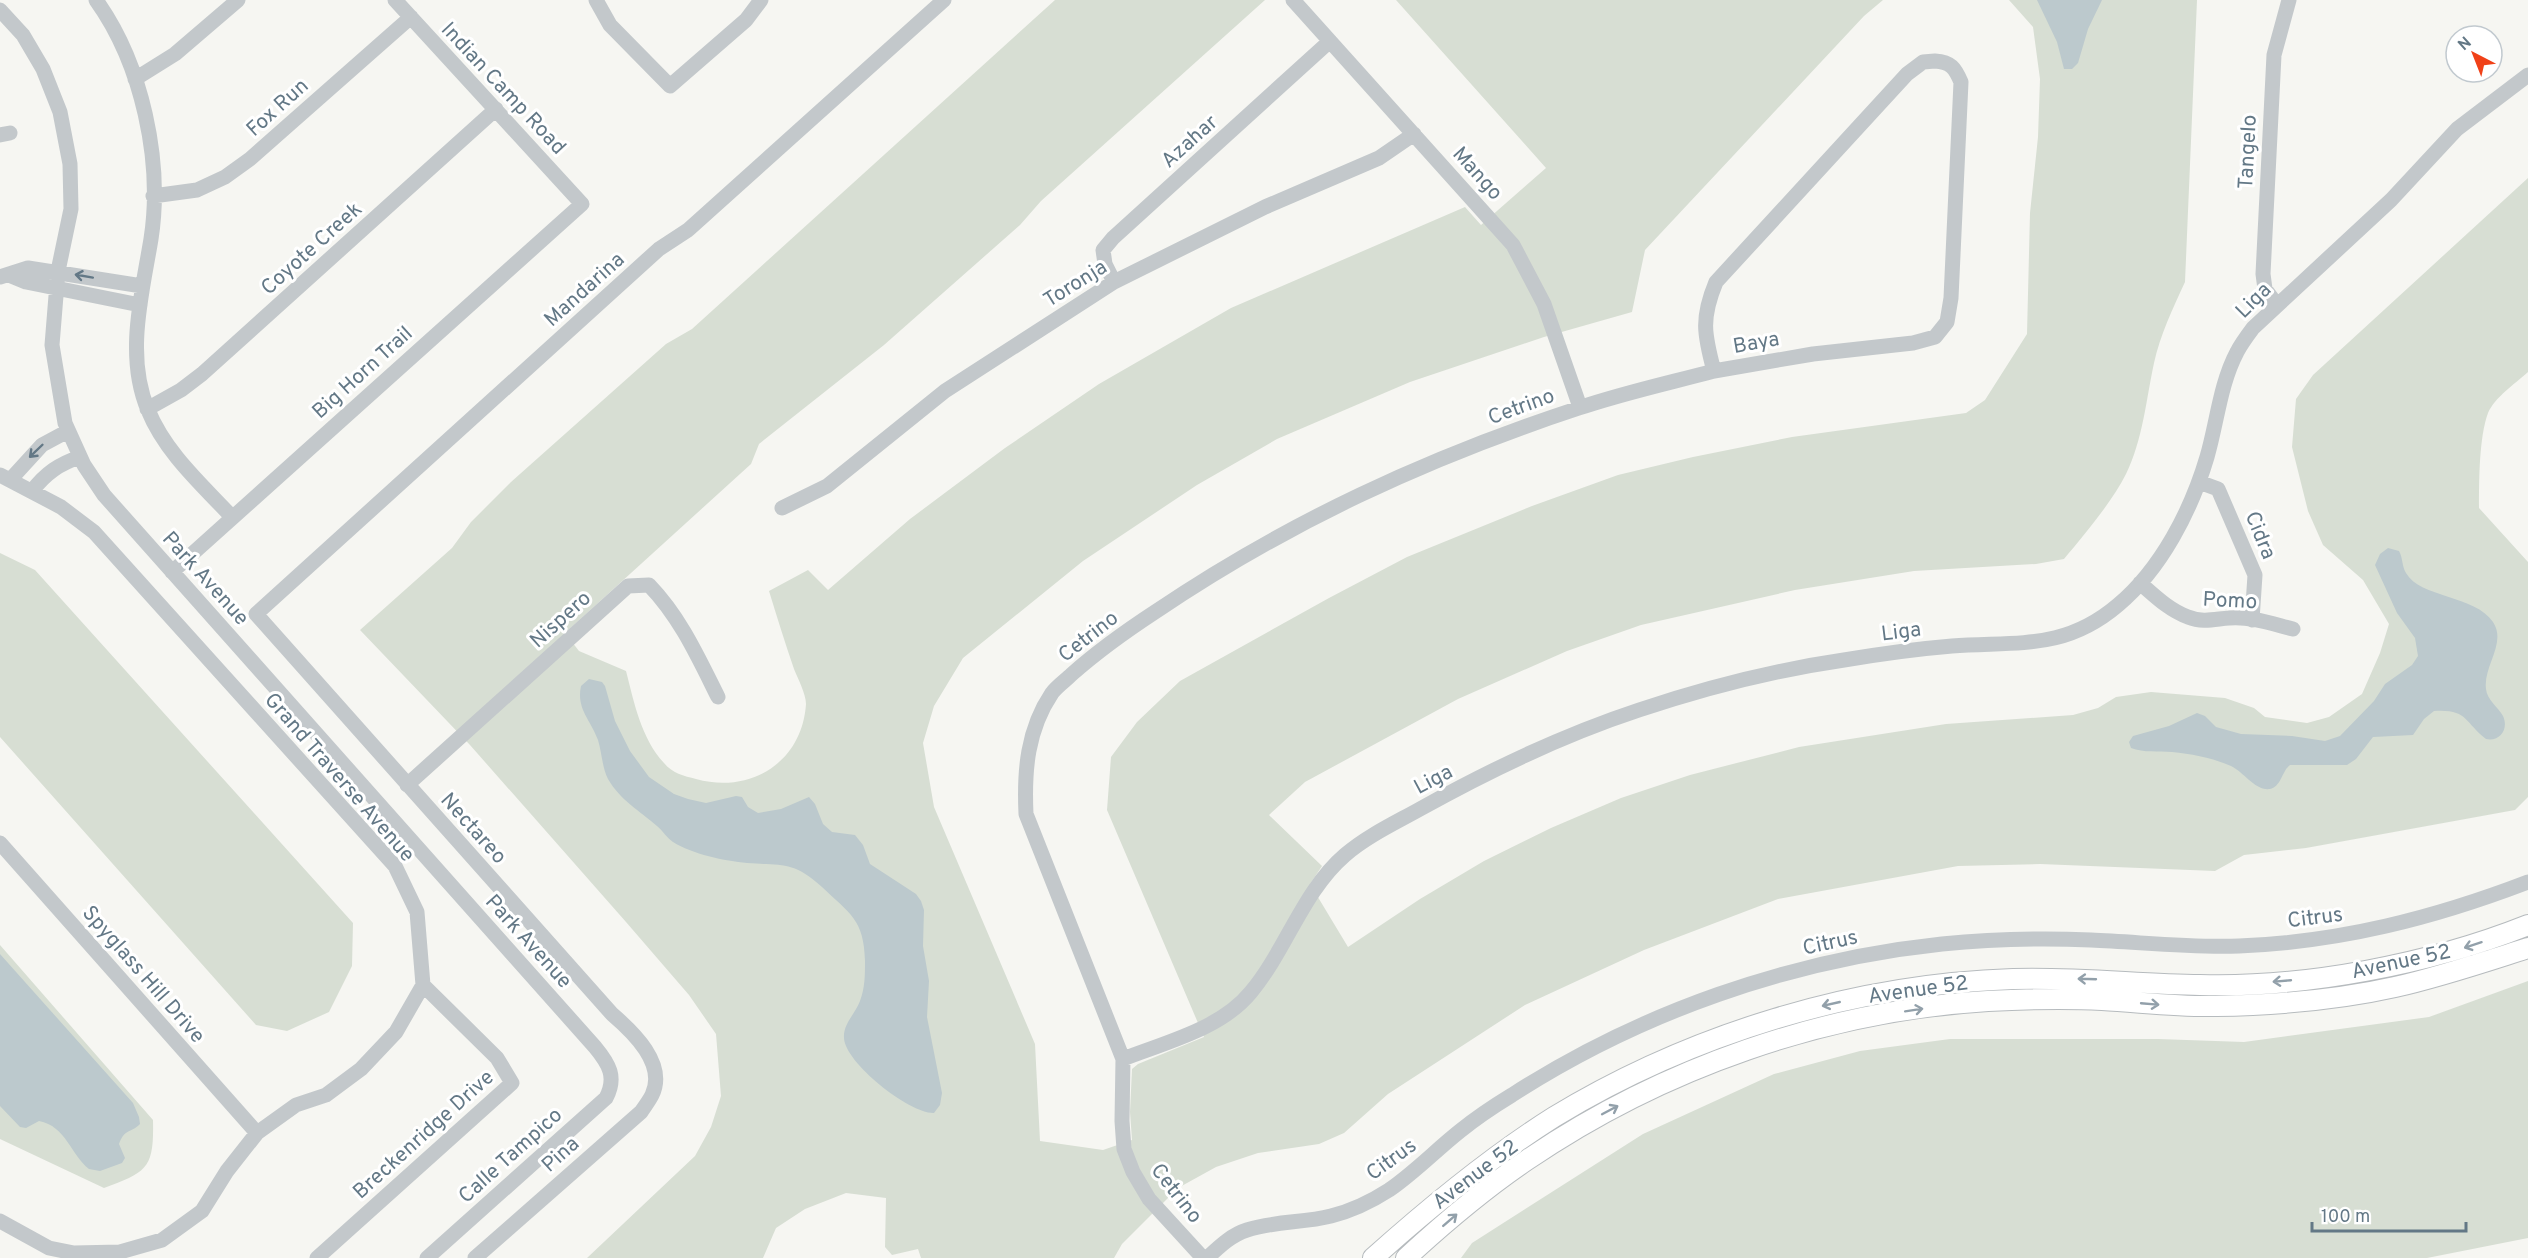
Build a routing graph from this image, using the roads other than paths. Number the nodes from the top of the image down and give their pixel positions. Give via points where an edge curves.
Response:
1 (96, 0) edge
2 (238, 0) edge
3 (395, 0) edge
4 (761, 0) edge
5 (944, 0) edge
6 (1293, 0) edge
7 (2289, 0) edge
8 (601, 2) edge
9 (0, 10) edge
10 (411, 17) junction
11 (1330, 41) junction
12 (2528, 75) edge
13 (135, 79) junction
14 (496, 109) junction
15 (1414, 134) junction
16 (153, 196) junction
17 (582, 204) joint
18 (4, 276) edge
19 (58, 279) junction
20 (1114, 282) junction
21 (142, 286) junction
22 (140, 305) junction
23 (2277, 305) junction
24 (1714, 371) junction
25 (1580, 407) junction
26 (147, 409) junction
27 (68, 430) junction
28 (80, 457) junction
29 (5, 478) edge
30 (2199, 482) junction
31 (32, 491) junction
32 (782, 508) dead end
33 (231, 517) junction
34 (172, 572) junction
35 (2140, 583) junction
36 (256, 614) joint
37 (2252, 620) junction
38 (2293, 629) dead end
39 (718, 697) dead end
40 (407, 785) junction
41 (0, 843) edge
42 (2528, 882) edge
43 (2528, 925) edge
44 (2528, 948) edge
45 (423, 985) junction
46 (1123, 1059) junction
47 (654, 1072) joint
48 (612, 1079) joint
49 (257, 1133) junction
50 (0, 1221) edge
51 (74, 1256) edge
52 (317, 1258) edge
53 (427, 1258) edge
54 (475, 1258) edge
55 (1205, 1258) edge
56 (1373, 1258) edge
57 (1406, 1258) edge

1 - 13 street
2 - 13 street via 175,54
3 - 10 street, Indian Camp Road
4 - 8 street via 746,20 670,86 610,25
5 - 36 street, Mandarina via 688,230 659,249
6 - 11 street, Mango
7 - 23 street, Tangelo via 2274,55 2263,274 2265,289
9 - 19 street, Park Avenue via 23,35 43,69 60,112 70,164 71,209
10 - 14 street, Indian Camp Road
10 - 16 street, Fox Run via 234,171 197,190
11 - 15 street, Mango
11 - 20 street, Azahar via 1113,238 1103,250
12 - 23 street, Liga via 2457,129 2391,200
13 - 16 street via 155,167
14 - 17 street, Indian Camp Road
14 - 26 street, Coyote Creek via 202,374
15 - 20 street, Toronja via 1379,158 1265,207
15 - 25 street, Mango via 1513,245 1544,304
16 - 21 street
17 - 33 street, Big Horn Trail
18 - 19 street via 28,268
21 -> 19 street
19 - 22 street
19 - 27 street, Park Avenue via 52,345
20 - 32 street, Toronja via 945,391 827,486
21 - 22 street
22 - 26 street via 136,343 139,380
23 - 30 street, Liga via 2253,328 2236,353
24 - 24 street, Baya via 1704,327 1707,304 1716,282 1907,74 1923,62 1946,62 1955,67 1961,82 1947,322 1935,337 1913,343 1813,354
24 - 25 street, Cetrino
25 - 46 street, Cetrino via 1464,449 1331,507 1189,589 1085,662 1053,692 1031,735 1025,775 1026,814
26 - 33 street via 168,446
27 - 28 street, Park Avenue
27 -> 29 street via 42,445
28 - 31 street via 60,464
28 - 34 street, Park Avenue via 104,495
29 - 31 street, Grand Traverse Avenue
30 - 35 street, Liga via 2174,533
30 - 37 street, Cidra via 2218,489 2255,575
31 - 45 street, Grand Traverse Avenue via 94,532 395,866 417,912
33 - 34 street, Big Horn Trail
34 - 48 street, Park Avenue via 595,1047 610,1068
35 - 37 street, Pomo via 2168,607 2190,618
35 - 46 street, Liga via 2120,604 2073,634 2050,640 1953,646 1788,669 1638,710 1511,762 1378,832 1346,854 1326,875 1250,993 1212,1024
36 - 40 street, Nectareo
37 - 38 street, Pomo
39 - 40 street, Nispero via 680,624 660,596 649,585 628,586
40 - 47 street, Nectareo via 632,1032 647,1052
41 - 49 street, Spyglass Hill Drive
42 - 55 street, Citrus via 2404,923 2327,939 2238,946 2003,939 1878,954 1755,982 1638,1026 1574,1057 1510,1095 1463,1128 1389,1190 1358,1206 1330,1216 1244,1231
43 -> 56 main road, Avenue 52 via 2456,950 2349,974 2203,986 2061,978 1967,981 1872,995 1765,1022 1658,1063 1555,1117 1459,1184
57 -> 44 main road, Avenue 52 via 1499,1180 1594,1119 1679,1076 1794,1035 1919,1008 1985,1001 2049,998 2217,1006 2333,997 2395,987
45 - 49 street via 396,1032 361,1069 326,1095 296,1105
45 - 52 street, Breckenridge Drive via 497,1058 512,1083
46 - 55 street, Cetrino via 1124,1149 1133,1172 1149,1199
47 - 54 street, Pina via 653,1094 641,1112
48 - 53 street, Calle Tampico via 606,1098
49 - 51 street via 202,1211 162,1240 120,1252
50 - 51 street via 49,1248

